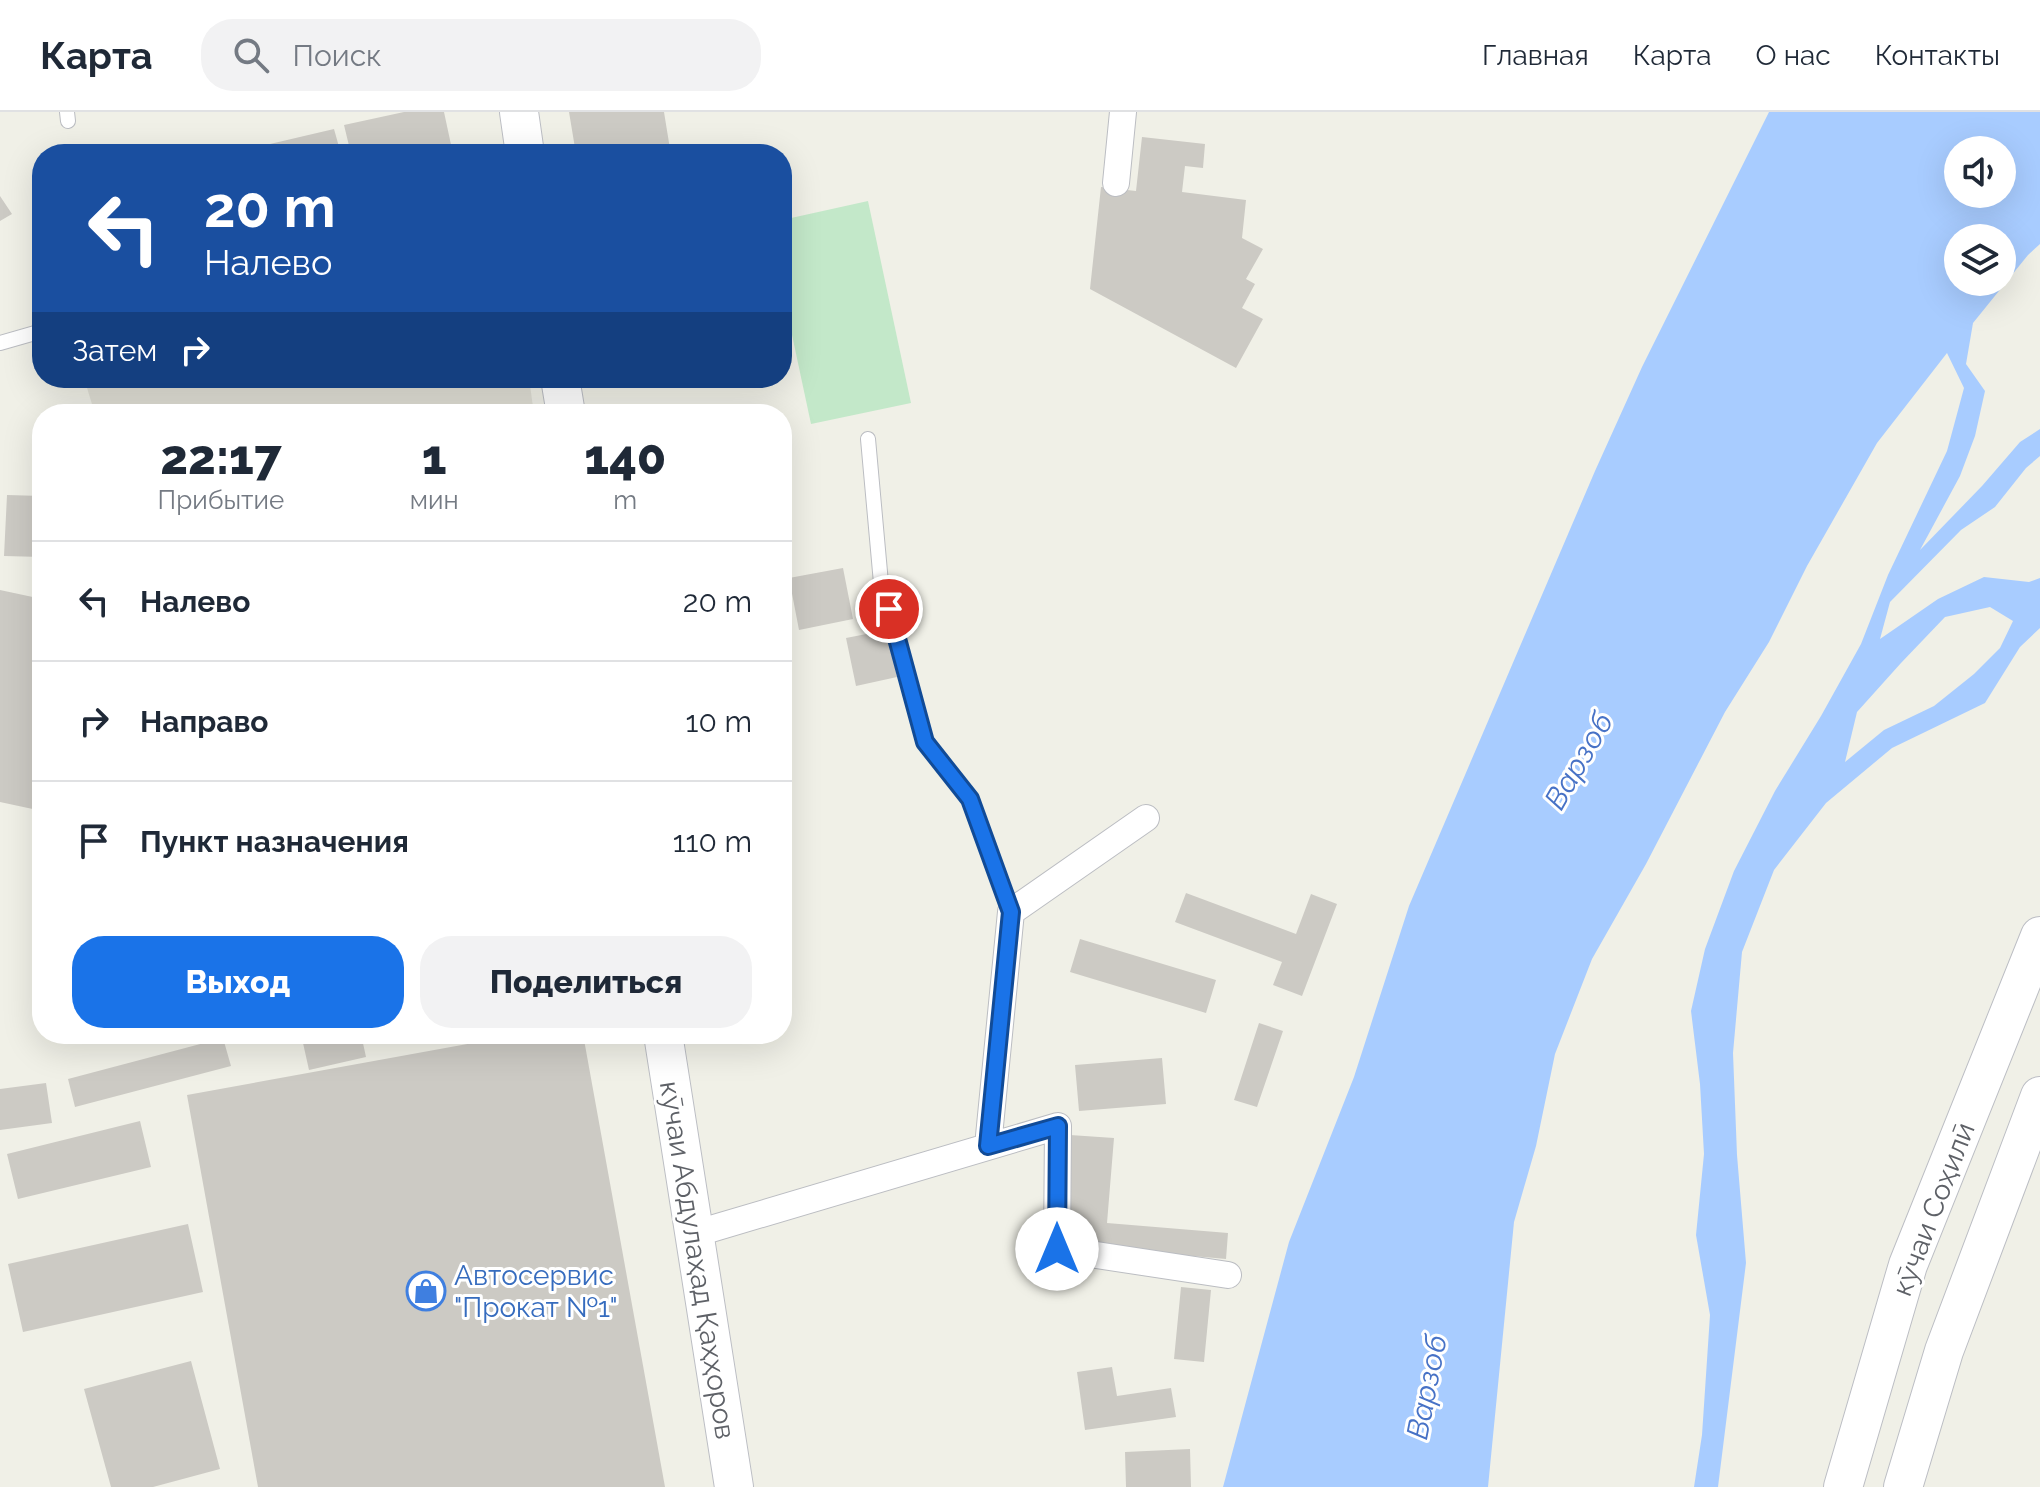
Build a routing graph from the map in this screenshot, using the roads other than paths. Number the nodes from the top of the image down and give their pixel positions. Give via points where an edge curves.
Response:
1 (519, 112) edge
2 (1123, 112) edge
3 (524, 144) edge
4 (1116, 183) dead end
5 (32, 334) edge
6 (0, 343) edge
7 (868, 439) dead end
8 (1146, 818) dead end
9 (1011, 912) junction
10 (2040, 936) edge
11 (665, 1044) edge
12 (2040, 1096) edge
13 (988, 1146) junction
14 (694, 1234) junction
15 (1228, 1275) dead end
16 (734, 1487) edge
17 (1843, 1487) edge
18 (1903, 1487) edge

1 - 3 main road
2 - 4 street
5 - 6 lane
7 - 9 lane via 881,583 925,742 970,799
8 - 9 street
9 - 13 street
10 - 17 main road, кӯчаи Соҳилӣ via 1908,1265
11 - 14 main road, кӯчаи Абдулаҳад Қаҳҳоров
12 - 18 main road, кӯчаи Соҳилӣ via 1944,1351
13 - 14 street
13 - 15 street via 1058,1126 1057,1249
14 - 16 main road, кӯчаи Абдулаҳад Қаҳҳоров

